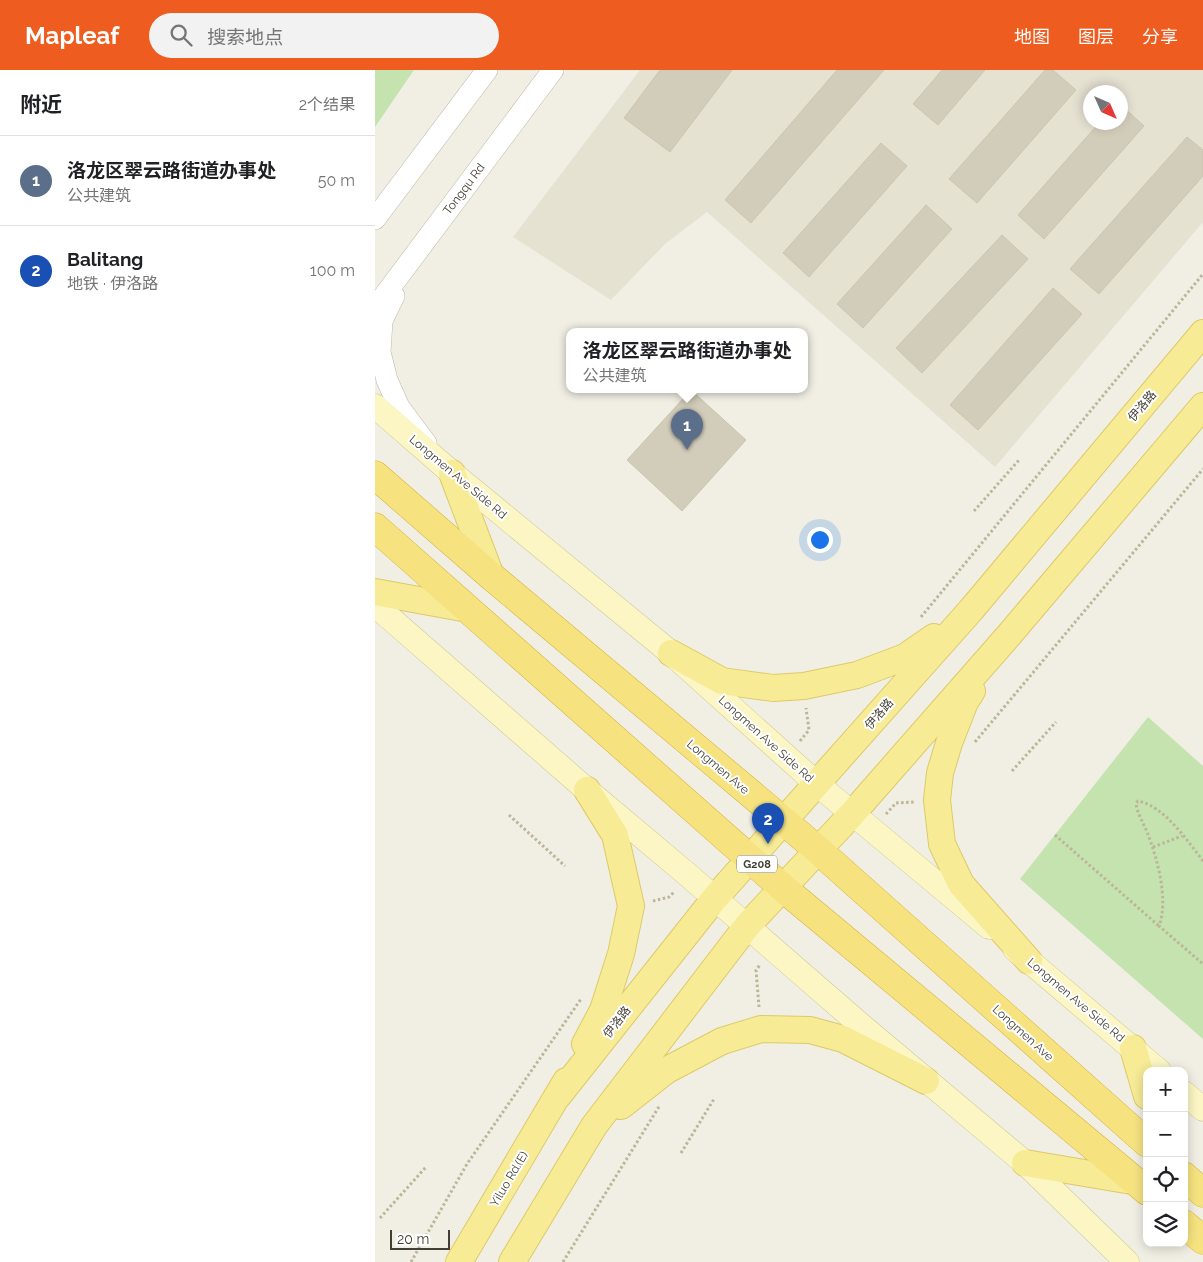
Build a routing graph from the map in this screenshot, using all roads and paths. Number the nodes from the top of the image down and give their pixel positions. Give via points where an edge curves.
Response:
1 (487, 70) edge
2 (553, 70) edge
3 (375, 219) edge
4 (410, 261) junction
5 (375, 308) edge
6 (1203, 333) edge
7 (375, 406) edge
8 (1203, 406) edge
9 (1019, 460) dead end
10 (447, 469) junction
11 (375, 475) edge
12 (974, 511) dead end
13 (375, 527) edge
14 (491, 576) junction
15 (375, 592) edge
16 (375, 605) edge
17 (468, 609) junction
18 (971, 610) junction
19 (1009, 634) junction
20 (671, 653) junction
21 (1056, 722) dead end
22 (1012, 771) dead end
23 (817, 784) junction
24 (587, 790) junction
25 (852, 814) junction
26 (509, 815) dead end
27 (782, 822) junction
28 (1055, 835) dead end
29 (1182, 836) junction
30 (1153, 847) junction
31 (818, 850) junction
32 (751, 859) junction
33 (1203, 861) edge
34 (565, 866) dead end
35 (783, 888) junction
36 (715, 898) junction
37 (747, 926) junction
38 (1159, 926) junction
39 (1029, 961) junction
40 (1203, 964) edge
41 (1133, 1048) junction
42 (1154, 1067) edge
43 (926, 1081) junction
44 (1143, 1082) edge
45 (558, 1096) junction
46 (1188, 1097) edge
47 (714, 1099) dead end
48 (1203, 1110) edge
49 (594, 1126) junction
50 (1143, 1139) edge
51 (681, 1153) dead end
52 (1025, 1163) junction
53 (426, 1167) dead end
54 (1188, 1180) edge
55 (1142, 1186) edge
56 (1203, 1193) edge
57 (380, 1218) dead end
58 (1188, 1227) edge
59 (1203, 1240) edge
60 (459, 1262) edge
61 (512, 1262) edge
62 (1127, 1262) edge

1 - 3 street
2 - 4 street, Tongqu Rd
4 - 5 street, Tongqu Rd
4 - 10 street via 382,321 380,352 387,380 399,407
6 - 18 main road, 伊洛路
7 - 10 main road, Longmen Ave Side Rd
8 - 19 main road
9 - 12 path
10 - 14 main road
10 - 20 main road, Longmen Ave Side Rd
11 - 14 highway, Longmen Ave
13 - 17 highway, G208
14 - 27 highway, Longmen Ave
15 - 17 main road
16 - 24 main road
17 - 32 highway, G208
18 - 20 main road via 905,658 857,676 804,686 773,688 722,681
18 - 23 main road, 伊洛路
19 - 25 main road
19 - 39 main road via 965,702 940,773 937,800 942,844 961,884
20 - 23 main road, Longmen Ave Side Rd
21 - 22 path
23 - 25 main road, Longmen Ave Side Rd
23 - 27 main road, 伊洛路
24 - 36 main road
24 - 45 main road via 615,836 631,906 621,954 603,1010
25 - 31 main road
25 - 39 main road, Longmen Ave Side Rd
26 - 34 path
27 - 31 highway, Longmen Ave
27 - 32 main road, 伊洛路
28 - 38 path
29 - 30 path
29 - 30 path via 1158,810 1138,801 1136,808
29 - 33 path
30 - 38 path via 1161,880 1163,916
31 - 35 main road
31 - 50 highway, Longmen Ave
32 - 35 highway, G208
32 - 36 main road, 伊洛路
35 - 37 main road
35 - 55 highway, G208
36 - 37 main road
36 - 45 main road, 伊洛路
37 - 43 main road
37 - 49 main road
38 - 40 path
39 - 41 main road, Longmen Ave Side Rd
41 - 42 main road, Longmen Ave Side Rd
41 - 44 main road
43 - 49 main road via 843,1039 810,1030 761,1029 722,1041 667,1070
43 - 52 main road
45 - 60 main road, Yiluo Rd.(E)
46 - 48 main road
47 - 51 path
49 - 61 main road
52 - 55 main road
52 - 62 main road
53 - 57 path
54 - 56 highway
58 - 59 highway

